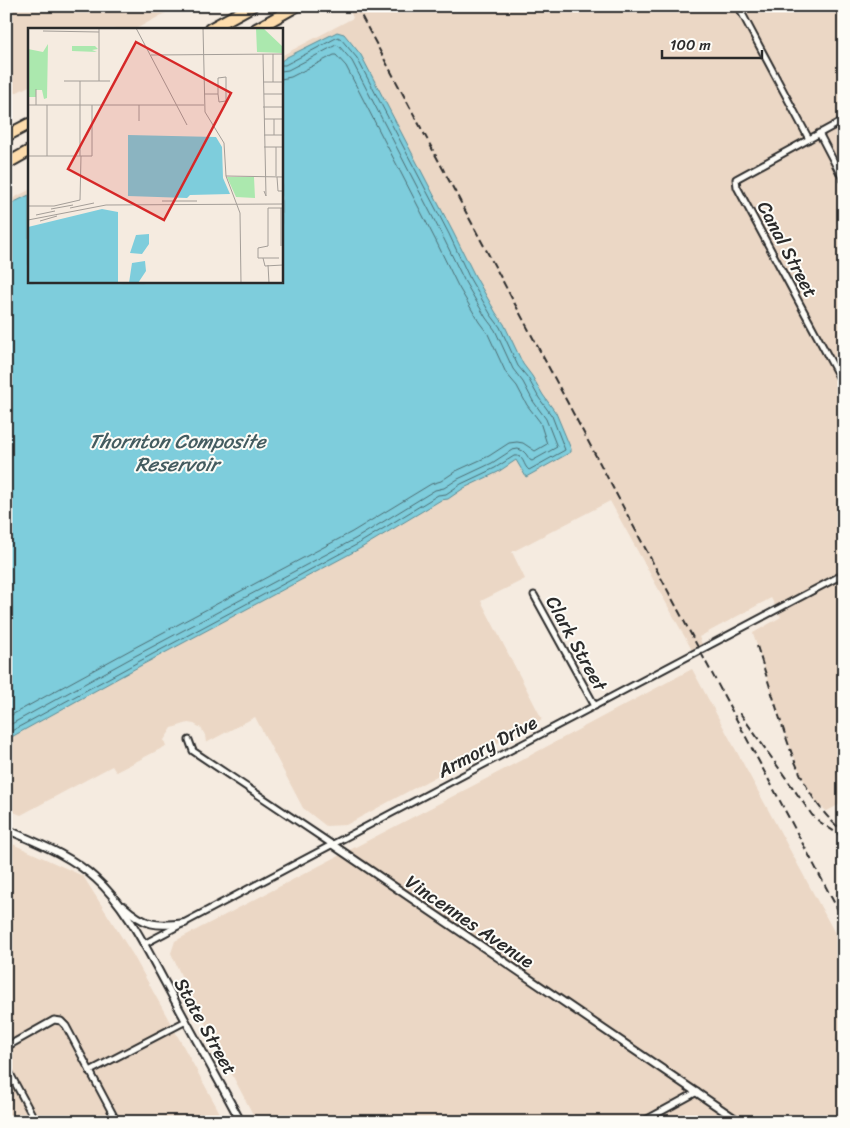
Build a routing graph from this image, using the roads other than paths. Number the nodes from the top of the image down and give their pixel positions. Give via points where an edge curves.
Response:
1 (252, 6) edge
2 (298, 6) edge
3 (738, 6) edge
4 (212, 28) edge
5 (258, 28) edge
6 (844, 120) edge
7 (28, 125) edge
8 (818, 133) junction
9 (6, 136) edge
10 (809, 139) junction
11 (28, 152) edge
12 (6, 164) edge
13 (844, 181) edge
14 (844, 386) edge
15 (844, 574) edge
16 (534, 595) dead end
17 (595, 706) junction
18 (189, 740) dead end
19 (6, 829) edge
20 (333, 845) junction
21 (116, 900) junction
22 (185, 923) junction
23 (144, 944) junction
24 (186, 1021) junction
25 (6, 1047) edge
26 (6, 1066) edge
27 (90, 1071) junction
28 (696, 1092) junction
29 (36, 1122) edge
30 (117, 1122) edge
31 (241, 1122) edge
32 (642, 1122) edge
33 (740, 1122) edge

1 - 4 highway
2 - 5 highway
3 - 10 street
6 - 8 street
7 - 9 highway
8 - 10 street
8 - 13 street
10 - 14 street, Canal Street via 736,179 737,187
11 - 12 highway
15 - 17 street, Armory Drive
16 - 17 street, Clark Street
17 - 20 street, Armory Drive
18 - 20 street, Vincennes Avenue via 193,751
19 - 21 street via 75,862 96,878
20 - 22 street, Armory Drive
20 - 28 street, Vincennes Avenue
21 - 22 street via 131,914 156,925
21 - 23 street, State Street
22 - 23 street, Armory Drive
23 - 24 street, State Street
24 - 27 street
24 - 31 street, State Street
25 - 27 street via 54,1020 61,1021
26 - 29 street
27 - 30 street
28 - 32 street
28 - 33 street, Vincennes Avenue

